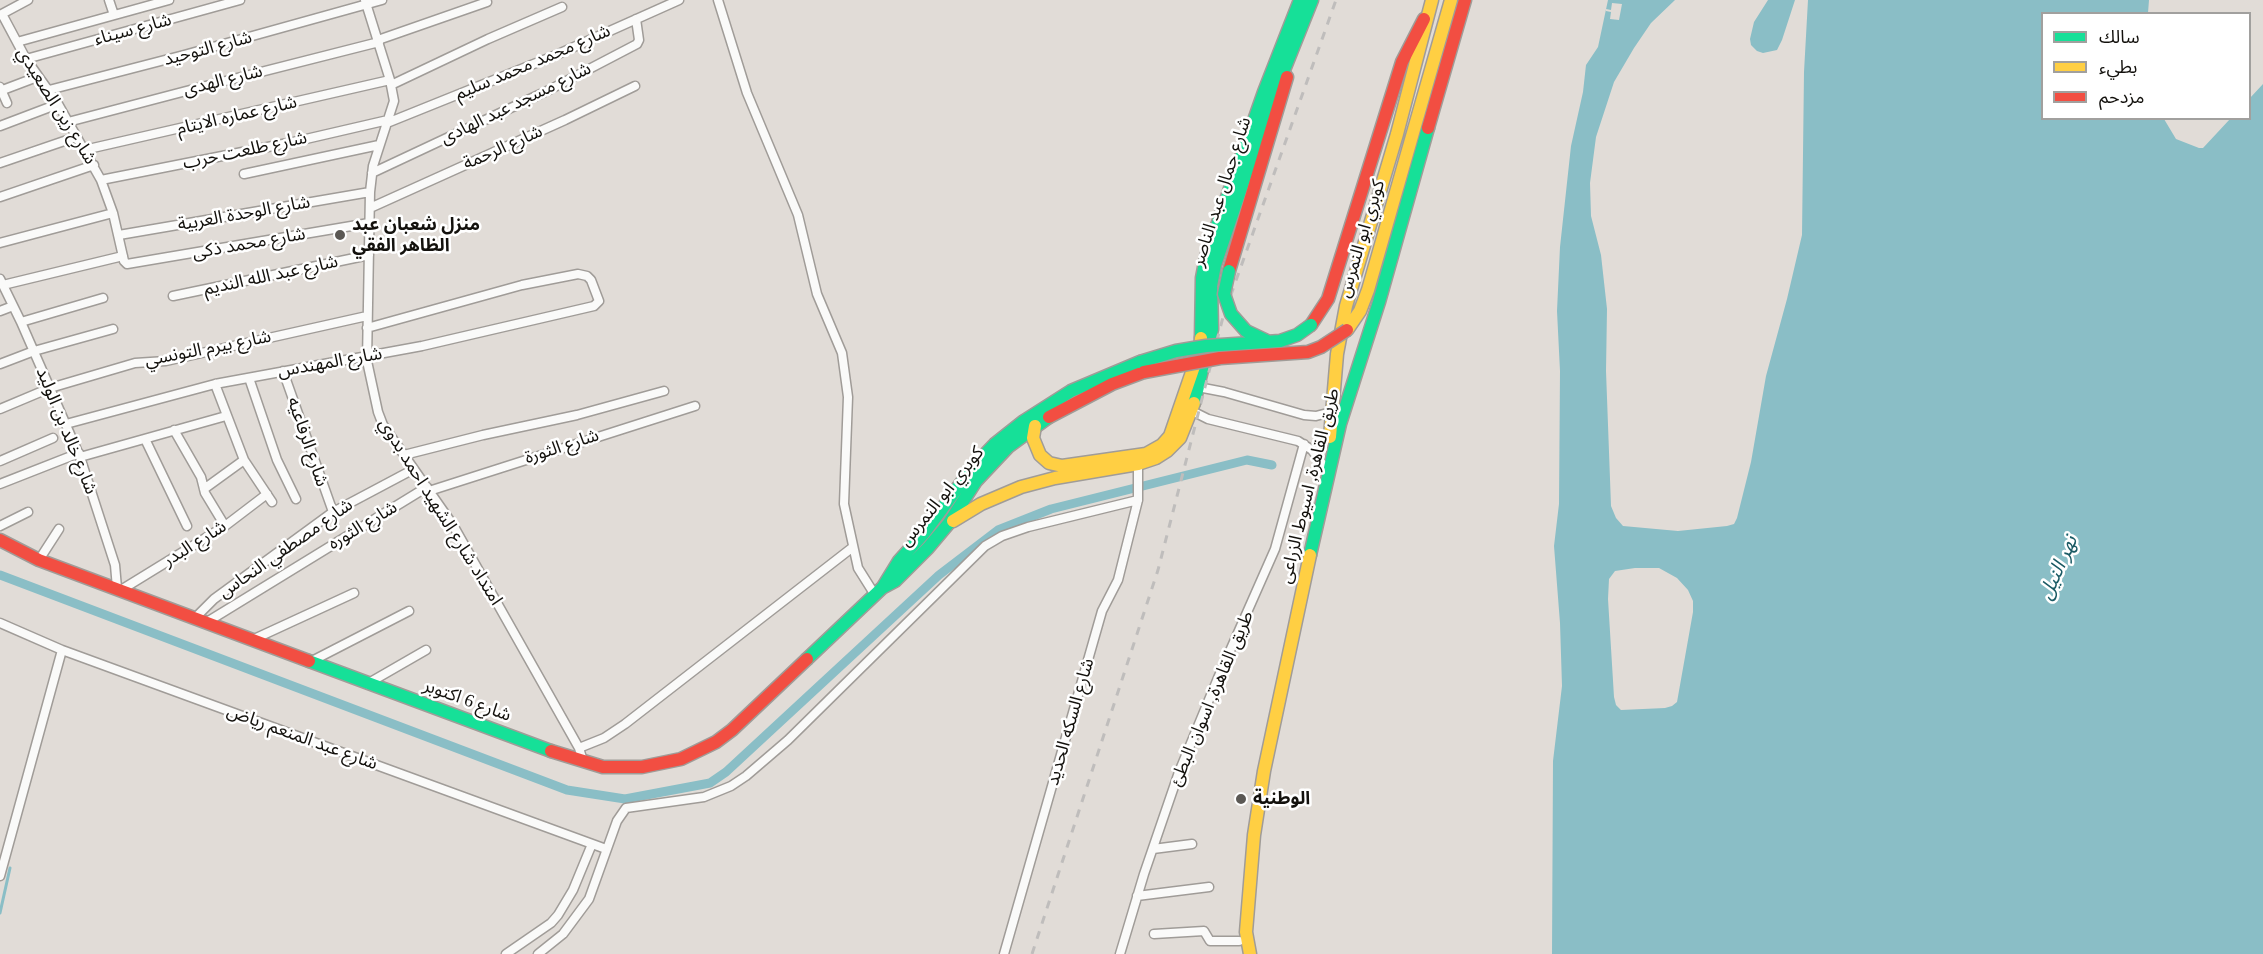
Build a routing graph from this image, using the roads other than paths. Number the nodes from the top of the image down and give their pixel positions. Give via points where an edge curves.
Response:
1 (28, 0) edge
2 (109, 0) edge
3 (169, 0) edge
4 (240, 0) edge
5 (382, 0) edge
6 (679, 0) edge
7 (718, 0) edge
8 (1300, 0) edge
9 (1312, 0) edge
10 (1432, 0) edge
11 (1450, 0) edge
12 (1465, 0) edge
13 (487, 2) dead end
14 (146, 3) edge
15 (366, 3) edge
16 (562, 7) dead end
17 (1428, 13) junction
18 (1, 15) edge
19 (114, 15) junction
20 (636, 19) junction
21 (379, 41) junction
22 (17, 42) junction
23 (1291, 49) junction
24 (26, 59) junction
25 (37, 77) junction
26 (391, 83) junction
27 (635, 86) dead end
28 (1, 89) edge
29 (49, 90) junction
30 (7, 103) dead end
31 (58, 104) junction
32 (387, 122) junction
33 (68, 123) junction
34 (0, 126) edge
35 (76, 137) junction
36 (379, 145) junction
37 (84, 150) junction
38 (0, 163) edge
39 (94, 165) junction
40 (372, 173) junction
41 (244, 174) dead end
42 (101, 180) junction
43 (370, 192) junction
44 (0, 197) edge
45 (370, 208) junction
46 (113, 213) junction
47 (369, 223) junction
48 (119, 236) junction
49 (0, 243) edge
50 (369, 255) junction
51 (123, 256) junction
52 (129, 264) joint
53 (2, 282) edge
54 (173, 296) dead end
55 (103, 298) dead end
56 (13, 306) junction
57 (0, 311) edge
58 (367, 316) junction
59 (21, 322) junction
60 (367, 328) junction
61 (113, 329) dead end
62 (1271, 342) junction
63 (34, 351) junction
64 (367, 356) junction
65 (0, 364) edge
66 (1142, 367) junction
67 (283, 371) junction
68 (249, 378) junction
69 (215, 384) junction
70 (1198, 387) junction
71 (50, 388) junction
72 (664, 391) dead end
73 (695, 406) dead end
74 (0, 409) edge
75 (1192, 411) junction
76 (1331, 412) junction
77 (226, 416) junction
78 (66, 424) junction
79 (1035, 426) junction
80 (174, 430) junction
81 (53, 438) dead end
82 (145, 438) junction
83 (1304, 444) junction
84 (80, 455) junction
85 (405, 455) junction
86 (244, 460) junction
87 (0, 461) edge
88 (1324, 466) junction
89 (414, 469) junction
90 (1138, 470) junction
91 (0, 484) edge
92 (204, 489) junction
93 (428, 489) junction
94 (1138, 496) junction
95 (296, 499) dead end
96 (28, 512) dead end
97 (333, 512) junction
98 (950, 523) junction
99 (0, 526) edge
100 (187, 526) dead end
101 (225, 526) junction
102 (60, 529) dead end
103 (0, 540) edge
104 (853, 547) junction
105 (39, 560) junction
106 (119, 589) junction
107 (878, 592) junction
108 (354, 593) dead end
109 (409, 611) dead end
110 (201, 620) junction
111 (0, 623) edge
112 (252, 640) junction
113 (62, 650) junction
114 (426, 650) dead end
115 (309, 662) junction
116 (367, 684) junction
117 (579, 748) junction
118 (583, 761) junction
119 (592, 844) junction
120 (1192, 844) dead end
121 (606, 849) junction
122 (1153, 849) junction
123 (0, 876) edge
124 (1209, 887) dead end
125 (1137, 896) junction
126 (1154, 934) dead end
127 (1239, 948) edge
128 (551, 950) edge
129 (506, 954) edge
130 (538, 954) edge
131 (1004, 954) edge
132 (1120, 954) edge
133 (1250, 954) edge

1 - 18 street
2 - 19 street
3 - 14 street
4 - 24 street, شارع سيناء
5 - 15 street, شارع التوحيد
6 - 20 street, شارع محمد محمد سليم
7 - 104 street via 747,93 798,215 817,294 842,353 848,397 844,504
8 - 79 main road, شارع جمال عبد الناصر via 1206,257 1200,349 1170,436 1146,454 1062,466 1049,463 1040,455 1033,438
9 - 23 main road, شارع جمال عبد الناصر
10 - 17 main road, طريق القاهرة, اسيوط الزراعى
11 - 66 main road, كوبري ابو النمرس, bridge via 1368,290 1347,330 1308,352
12 - 133 main road, طريق القاهرة, اسيوط الزراعى via 1340,424 1299,604 1254,835 1246,932
13 - 21 street, شارع الهدى
14 - 19 street
15 - 21 street, امتداد شارع الشهيد احمد بدوي
15 - 29 street, شارع التوحيد
16 - 26 street, شارع عماره الايتام
17 - 62 main road, كوبري ابو النمرس, bridge via 1402,62 1328,299 1311,325 1289,339
17 - 76 main road, طريق القاهرة, اسيوط الزراعى via 1346,306
18 - 22 street, شارع زين الصعيدي
19 - 22 street
20 - 32 street, شارع محمد محمد سليم
20 - 40 street, شارع مسجد عبد الهادى via 636,44 549,90
21 - 26 street, امتداد شارع الشهيد احمد بدوي
21 - 33 street, شارع الهدى
22 - 24 street, شارع زين الصعيدي
23 - 62 main road, bridge via 1281,105 1224,294 1231,315 1246,331
23 - 70 main road, شارع جمال عبد الناصر via 1212,274 1212,329
24 - 25 street, شارع زين الصعيدي
25 - 28 street
25 - 29 street, شارع زين الصعيدي
26 - 32 street, امتداد شارع الشهيد احمد بدوي via 394,101
26 - 37 street, شارع عماره الايتام
27 - 45 street, شارع الرحمة
28 - 30 street
29 - 31 street, شارع زين الصعيدي
31 - 33 street, شارع زين الصعيدي
31 - 34 street
32 - 36 street, امتداد شارع الشهيد احمد بدوي
32 - 42 street, شارع طلعت حرب
33 - 35 street, شارع زين الصعيدي
35 - 37 street, شارع زين الصعيدي
35 - 38 street
36 - 40 street, امتداد شارع الشهيد احمد بدوي
36 - 41 street
37 - 39 street, شارع زين الصعيدي
39 - 42 street, شارع زين الصعيدي
39 - 44 street
40 - 43 street, امتداد شارع الشهيد احمد بدوي
42 - 46 street, شارع زين الصعيدي
43 - 45 street, امتداد شارع الشهيد احمد بدوي
43 - 48 street, شارع الوحدة العربية
45 - 47 street, امتداد شارع الشهيد احمد بدوي
46 - 48 street, شارع زين الصعيدي
46 - 49 street
47 - 50 street, امتداد شارع الشهيد احمد بدوي
47 - 52 street, شارع محمد ذكى
48 - 51 street, شارع زين الصعيدي
50 - 54 street, شارع عبد الله النديم
50 - 58 street, امتداد شارع الشهيد احمد بدوي
51 - 52 street, شارع زين الصعيدي
51 - 53 street
53 - 56 street, شارع خالد بن الوليد
55 - 59 street
56 - 57 street
56 - 59 street, شارع خالد بن الوليد
58 - 60 street, امتداد شارع الشهيد احمد بدوي
58 - 71 street, شارع بيرم التونسي via 166,361 135,363
59 - 63 street, شارع خالد بن الوليد
60 - 64 street, امتداد شارع الشهيد احمد بدوي
60 - 64 street, شارع المهندس via 522,285 578,274 591,280 599,301 594,306
61 - 63 street
62 - 66 main road, كوبري ابو النمرس, bridge via 1176,351
63 - 65 street
63 - 71 street, شارع خالد بن الوليد
64 - 67 street, شارع المهندس
64 - 85 street, امتداد شارع الشهيد احمد بدوي via 379,417
66 - 79 main road, كوبري ابو النمرس
66 - 107 main road, كوبري ابو النمرس via 1105,375 1071,391 995,444
67 - 68 street, شارع المهندس
67 - 97 street, شارع الرفاعيه
68 - 69 street, شارع المهندس
68 - 95 street
69 - 77 street
69 - 78 street, شارع المهندس
70 - 75 main road, شارع جمال عبد الناصر
70 - 76 street via 1311,416
71 - 74 street, شارع بيرم التونسي
71 - 78 street, شارع خالد بن الوليد
72 - 85 street
73 - 93 street, شارع الثورة
75 - 83 street via 1214,421
75 - 90 main road, شارع جمال عبد الناصر via 1175,444
76 - 88 main road, طريق القاهرة, اسيوط الزراعى
77 - 80 street
77 - 86 street
78 - 84 street, شارع خالد بن الوليد
79 - 98 main road, كوبري ابو النمرس via 988,467
80 - 82 street
80 - 92 street
81 - 87 street
82 - 84 street
82 - 100 street
83 - 88 street
83 - 122 street, طريق القاهرة, اسوان البطئ via 1275,549 1189,748
84 - 91 street
84 - 106 street, شارع خالد بن الوليد
85 - 89 street, امتداد شارع الشهيد احمد بدوي
86 - 92 street
86 - 101 street, شارع البدر via 269,498
88 - 127 main road, طريق القاهرة, اسيوط الزراعى via 1254,792
89 - 93 street, امتداد شارع الشهيد احمد بدوي
89 - 97 street, شارع مصطفي النحاس
90 - 94 street, شارع السكه الحديد
90 - 98 main road, شارع جمال عبد الناصر via 1055,478 1021,487
92 - 101 street
93 - 110 street, شارع الثوره
93 - 117 street, امتداد شارع الشهيد احمد بدوي via 453,525
94 - 121 street via 1028,526 985,546 788,740 746,776 704,797 626,808
94 - 131 street, شارع السكه الحديد via 1118,580 1102,611
96 - 99 street
97 - 110 street, شارع مصطفي النحاس via 214,599
98 - 107 main road, كوبري ابو النمرس via 895,580
101 - 106 street, شارع البدر
102 - 105 street
103 - 105 main road, شارع 6 اكتوبر
104 - 107 street via 858,568
104 - 117 street via 625,724
105 - 106 main road, شارع 6 اكتوبر
106 - 110 main road, شارع 6 اكتوبر
107 - 118 main road, شارع 6 اكتوبر via 716,742 681,759 642,767
108 - 112 street
109 - 115 street
110 - 112 main road, شارع 6 اكتوبر
111 - 113 street, شارع عبد المنعم رياض
112 - 115 main road, شارع 6 اكتوبر
113 - 119 street, شارع عبد المنعم رياض
113 - 123 street
114 - 116 street
115 - 116 main road, شارع 6 اكتوبر
116 - 118 main road, شارع 6 اكتوبر
117 - 118 street, امتداد شارع الشهيد احمد بدوي
119 - 121 street, شارع عبد المنعم رياض
119 - 129 street via 558,915
120 - 122 street
121 - 128 street via 589,899
122 - 125 street, طريق القاهرة, اسوان البطئ
124 - 125 street
125 - 132 street, طريق القاهرة, اسوان البطئ
126 - 127 street via 1204,931 1209,941
128 - 130 street

